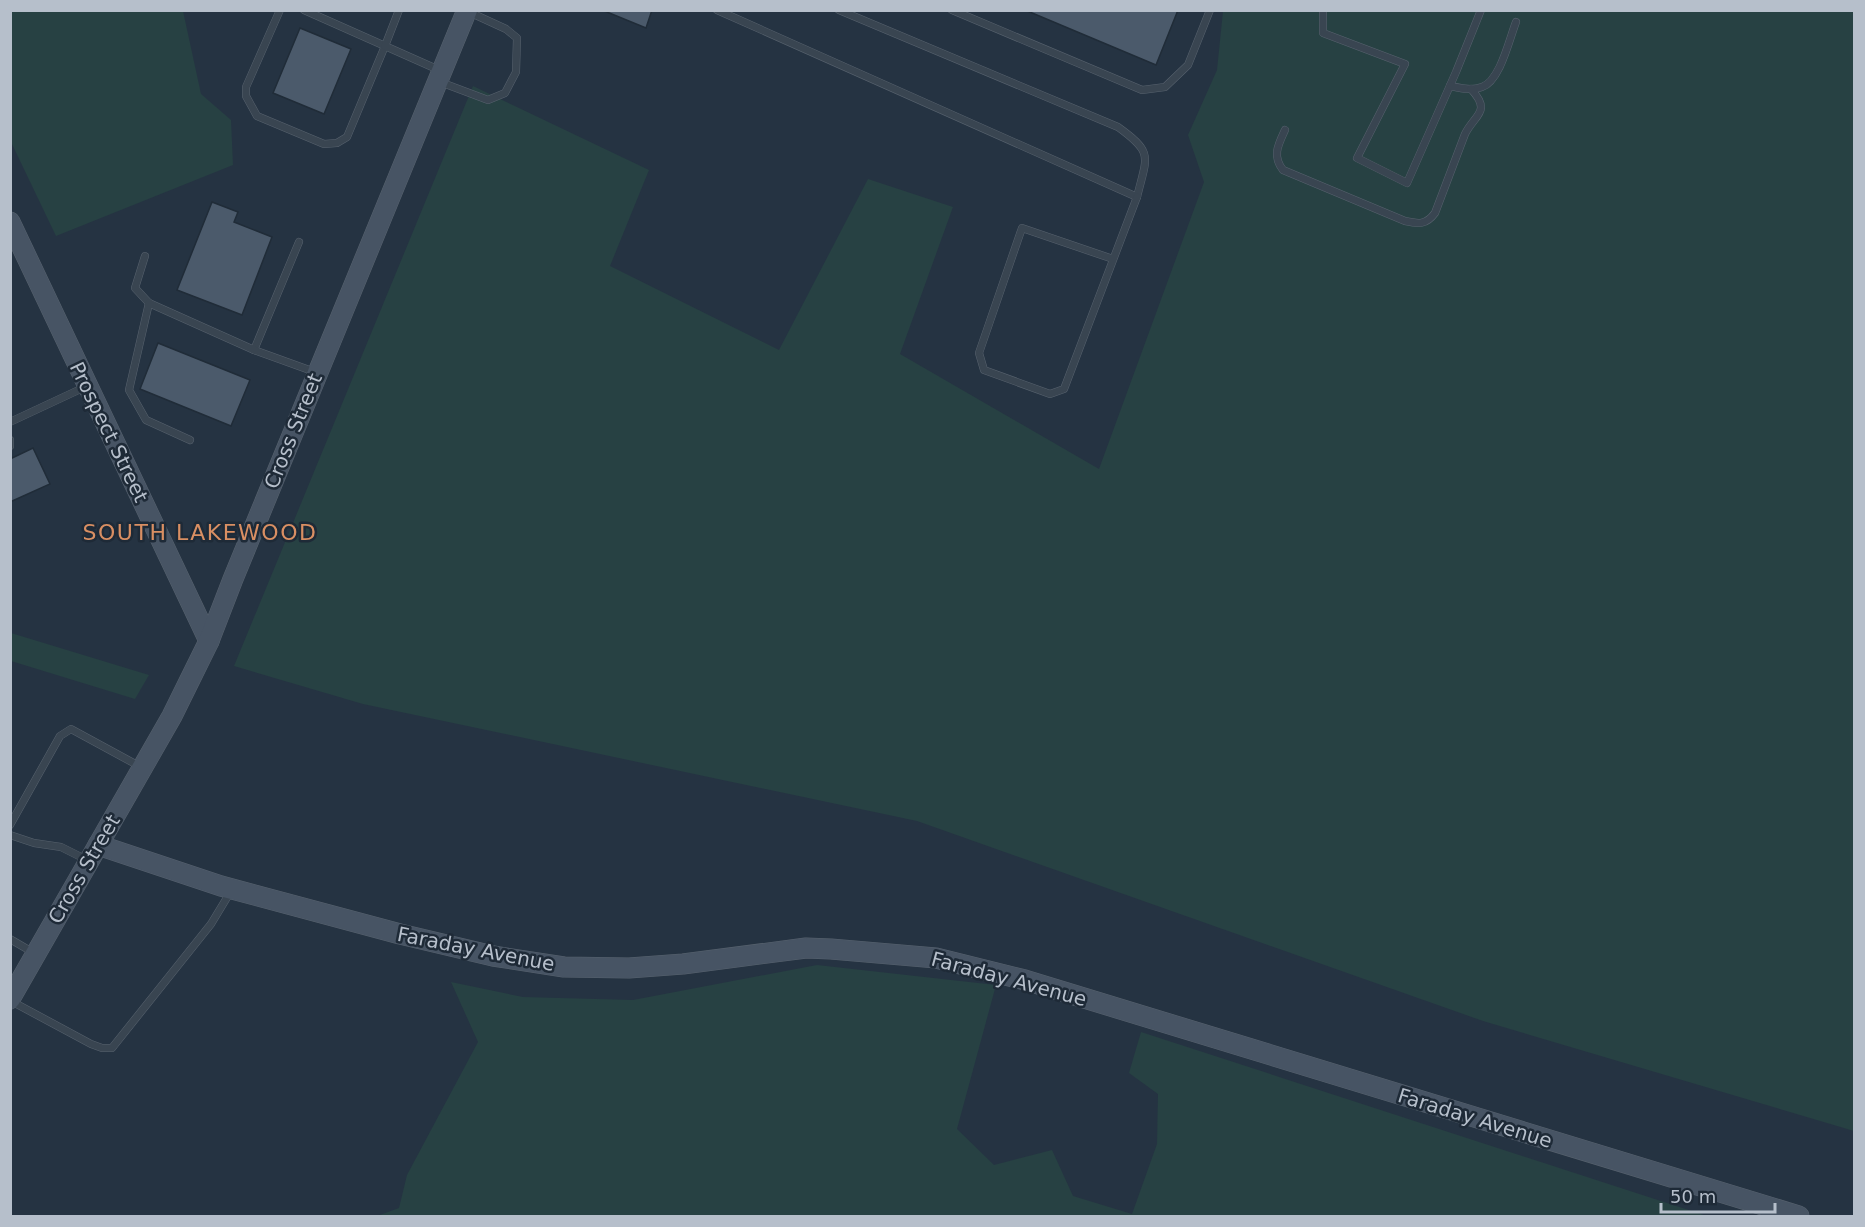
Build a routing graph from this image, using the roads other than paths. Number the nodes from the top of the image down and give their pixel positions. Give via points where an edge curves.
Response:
1 (280, 10) edge
2 (304, 10) edge
3 (399, 10) edge
4 (717, 10) edge
5 (838, 10) edge
6 (952, 10) edge
7 (1210, 10) edge
8 (1323, 10) edge
9 (1481, 10) edge
10 (466, 11) edge
11 (1516, 22) dead end
12 (385, 46) junction
13 (439, 76) junction
14 (1450, 86) junction
15 (1471, 89) junction
16 (1285, 130) dead end
17 (1137, 197) junction
18 (10, 222) edge
19 (299, 242) dead end
20 (145, 256) dead end
21 (1113, 259) junction
22 (149, 303) junction
23 (254, 350) junction
24 (317, 373) junction
25 (87, 386) junction
26 (10, 422) edge
27 (10, 440) edge
28 (190, 440) dead end
29 (10, 446) edge
30 (209, 641) junction
31 (143, 768) junction
32 (10, 825) edge
33 (10, 835) edge
34 (93, 853) junction
35 (232, 889) junction
36 (10, 939) edge
37 (36, 954) junction
38 (10, 1000) edge
39 (1799, 1216) edge

1 - 12 lane via 246,87 246,96 257,116 324,144 338,143 347,136
2 - 12 lane
3 - 12 lane
4 - 17 lane
5 - 17 lane via 1118,127 1140,143 1146,160
6 - 7 lane via 1142,90 1165,87 1188,65
8 - 14 lane via 1323,33 1405,64 1357,158 1407,183
9 - 14 lane
10 - 13 street, Cross Street
10 - 13 lane via 518,38 516,72 506,93 488,100
11 - 15 lane via 1496,78 1484,87
12 - 13 lane
13 - 24 street, Cross Street
14 - 15 lane
15 - 16 lane via 1482,105 1480,113 1465,134 1435,213 1422,224 1405,221 1283,170 1276,153
17 - 21 lane
18 - 25 street, Prospect Street
19 - 23 lane
20 - 22 lane via 135,288
21 - 21 lane via 1064,389 1050,394 984,370 979,353 1023,228
22 - 23 lane
22 - 28 lane via 129,390 146,420
23 - 24 lane
24 - 30 street, Cross Street
25 - 26 lane
25 - 30 street, Prospect Street
27 - 29 lane
30 - 31 street, Cross Street
31 - 32 lane via 71,729 60,736
31 - 34 street, Cross Street
33 - 34 lane
34 - 35 street, Faraday Avenue
34 - 37 street, Cross Street
35 - 38 lane via 211,924 112,1048 91,1044
35 - 39 street, Faraday Avenue via 493,956 564,967 672,965 806,948 936,958 996,972
36 - 37 lane
37 - 38 street, Cross Street

